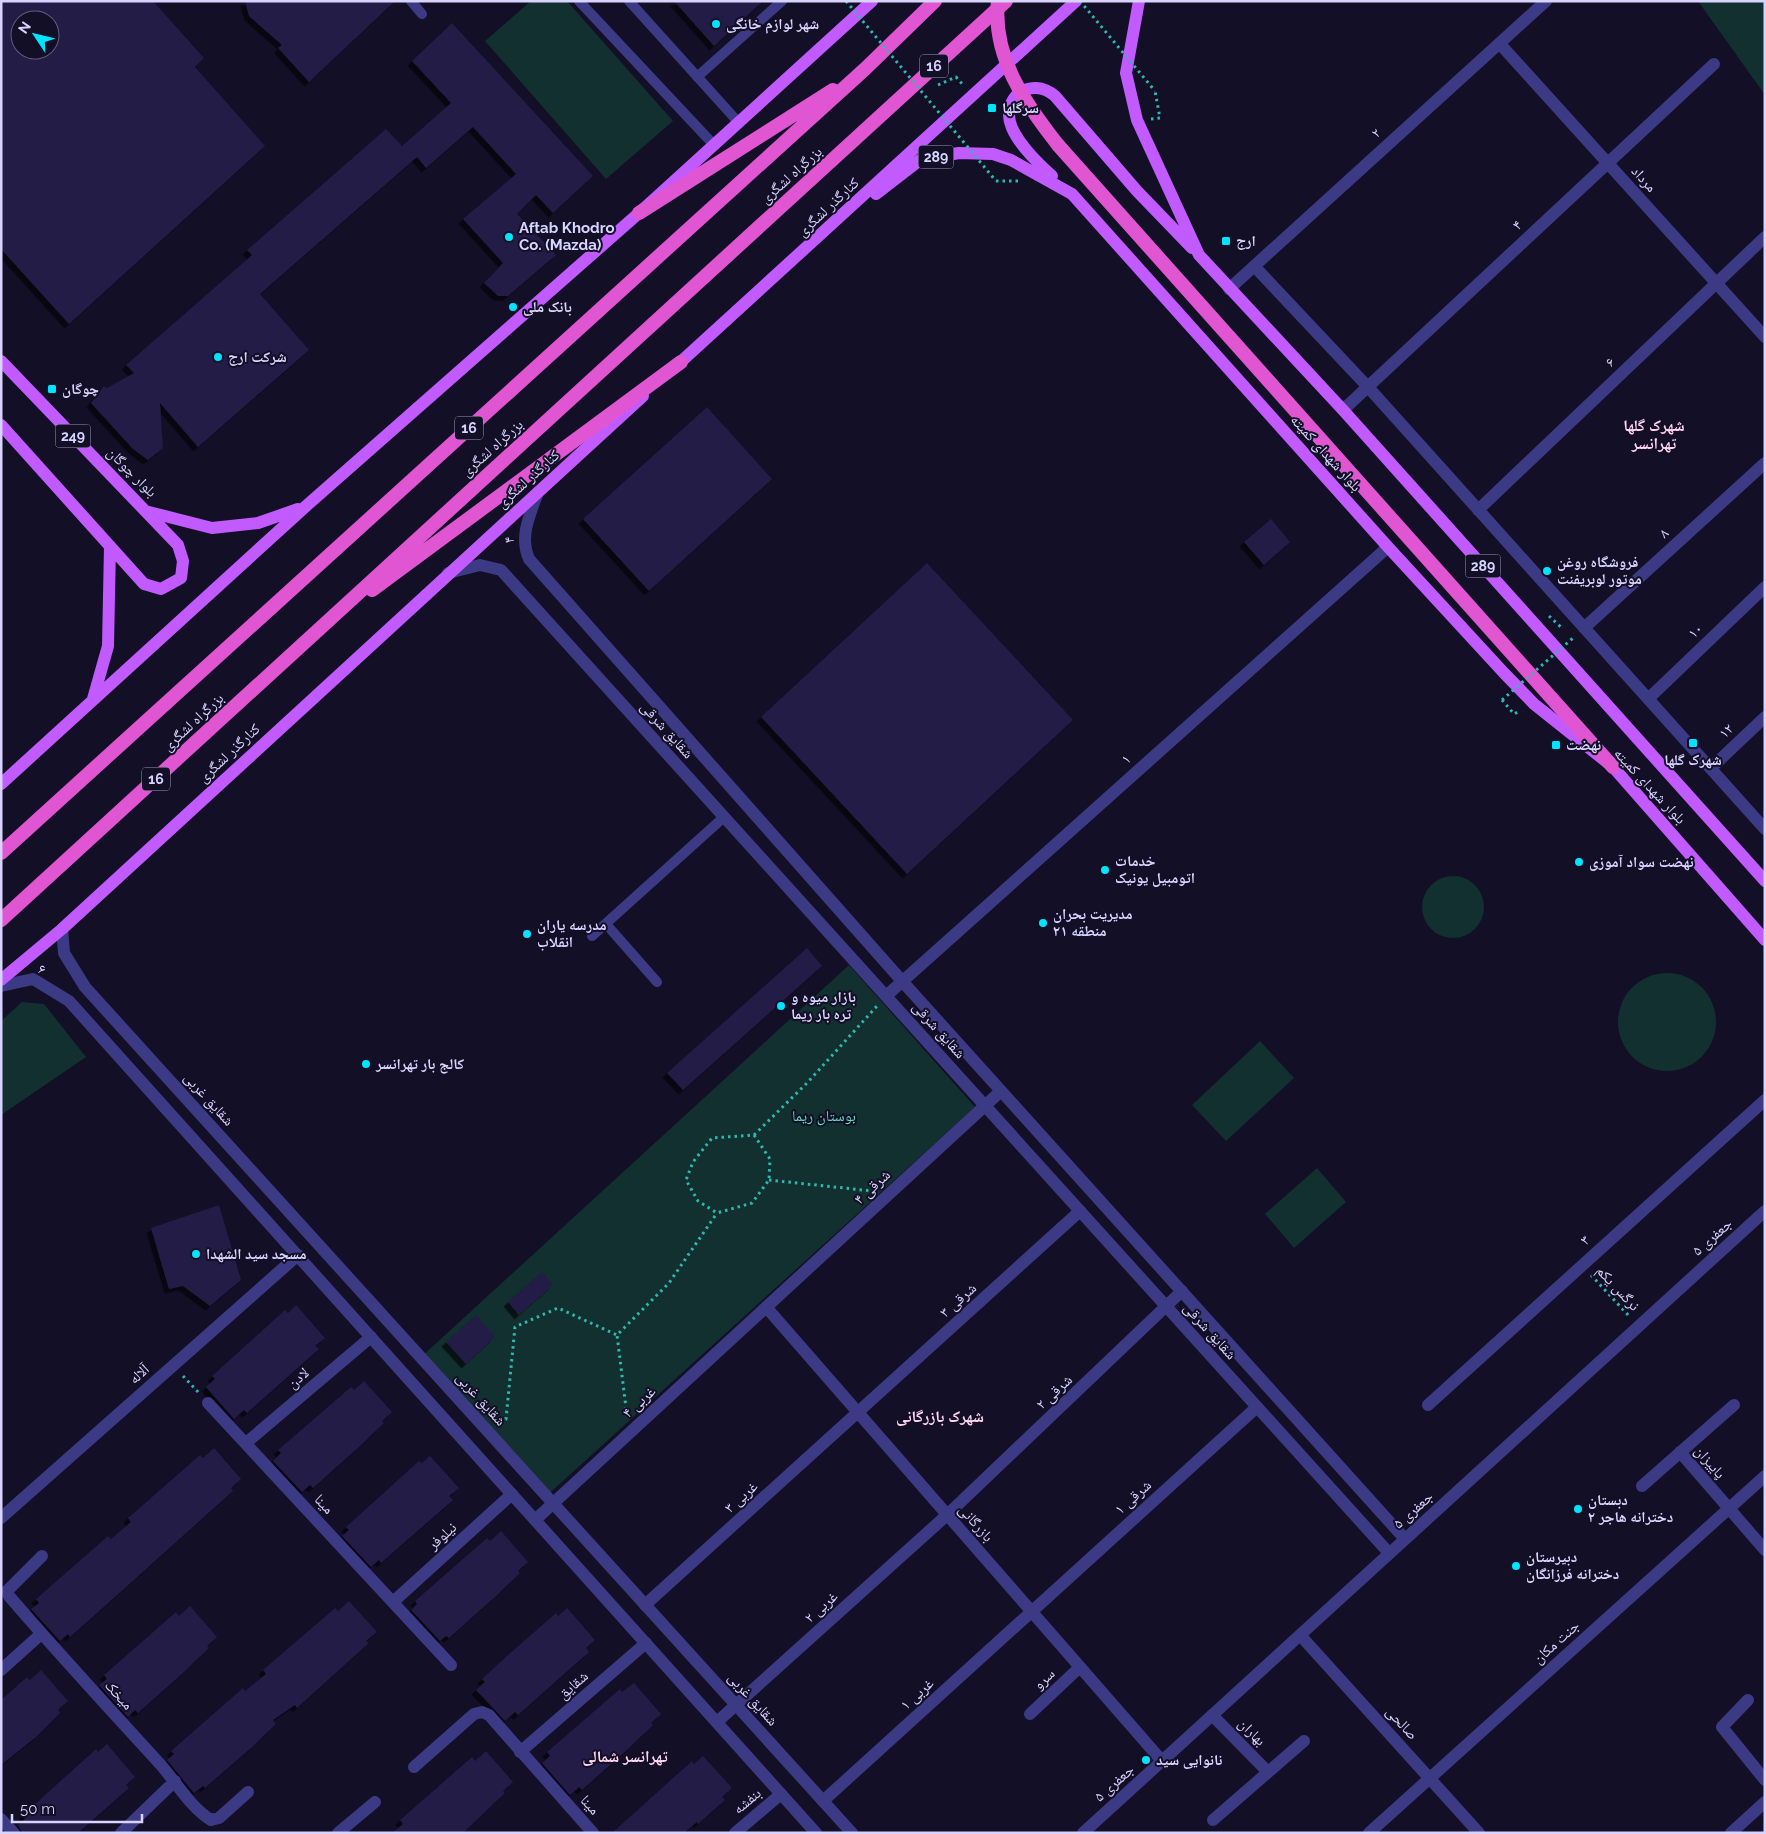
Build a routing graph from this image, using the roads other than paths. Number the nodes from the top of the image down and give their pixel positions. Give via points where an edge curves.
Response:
1 (411, 1) edge
2 (578, 1) edge
3 (629, 1) edge
4 (782, 1) edge
5 (872, 1) edge
6 (935, 1) edge
7 (998, 1) edge
8 (1006, 1) edge
9 (1076, 1) edge
10 (1139, 1) edge
11 (1546, 1) edge
12 (422, 14) dead end
13 (1500, 44) junction
14 (1714, 64) dead end
15 (865, 69) junction
16 (697, 77) junction
17 (738, 123) junction
18 (714, 146) junction
19 (1608, 164) junction
20 (1072, 194) junction
21 (640, 213) junction
22 (1765, 237) edge
23 (816, 240) junction
24 (1199, 255) junction
25 (1254, 266) junction
26 (1716, 283) junction
27 (1229, 290) junction
28 (1765, 337) edge
29 (1, 361) edge
30 (681, 362) junction
31 (1368, 386) junction
32 (1343, 410) junction
33 (1, 425) edge
34 (1765, 463) edge
35 (538, 492) junction
36 (305, 507) junction
37 (145, 510) junction
38 (1478, 510) junction
39 (110, 546) junction
40 (1388, 547) junction
41 (528, 559) joint
42 (447, 574) junction
43 (1765, 587) edge
44 (1584, 628) junction
45 (310, 637) junction
46 (1648, 699) junction
47 (93, 700) junction
48 (1765, 717) edge
49 (1613, 767) junction
50 (1711, 768) junction
51 (1, 784) edge
52 (724, 817) junction
53 (1765, 829) edge
54 (1, 853) edge
55 (1765, 881) edge
56 (1, 920) edge
57 (606, 924) junction
58 (62, 929) junction
59 (592, 936) dead end
60 (1765, 940) edge
61 (1, 980) edge
62 (902, 981) junction
63 (657, 982) dead end
64 (1, 986) edge
65 (85, 987) junction
66 (886, 996) junction
67 (69, 1001) junction
68 (1001, 1091) junction
69 (1765, 1100) edge
70 (985, 1106) junction
71 (259, 1178) junction
72 (242, 1193) junction
73 (1080, 1211) junction
74 (1765, 1211) edge
75 (298, 1255) junction
76 (1182, 1292) junction
77 (1167, 1307) junction
78 (766, 1308) junction
79 (371, 1337) junction
80 (208, 1403) road end
81 (1428, 1405) dead end
82 (1734, 1405) dead end
83 (1257, 1407) junction
84 (858, 1413) junction
85 (246, 1444) junction
86 (1680, 1452) junction
87 (1765, 1476) edge
88 (1642, 1486) dead end
89 (512, 1494) junction
90 (553, 1503) junction
91 (1728, 1508) junction
92 (947, 1515) junction
93 (1, 1518) edge
94 (535, 1520) junction
95 (1405, 1539) junction
96 (1765, 1550) edge
97 (1389, 1553) junction
98 (42, 1556) dead end
99 (393, 1602) junction
100 (645, 1604) junction
101 (1032, 1612) junction
102 (41, 1634) junction
103 (1300, 1635) junction
104 (646, 1643) junction
105 (451, 1665) dead end
106 (1080, 1667) junction
107 (1, 1670) edge
108 (1748, 1700) dead end
109 (737, 1706) junction
110 (1030, 1714) dead end
111 (1212, 1715) junction
112 (717, 1722) junction
113 (1304, 1742) dead end
114 (520, 1752) junction
115 (1162, 1761) junction
116 (414, 1767) dead end
117 (1268, 1772) junction
118 (1430, 1778) junction
119 (175, 1780) junction
120 (1765, 1780) edge
121 (248, 1792) dead end
122 (781, 1794) junction
123 (824, 1801) junction
124 (375, 1802) dead end
125 (1765, 1802) edge
126 (1, 1819) edge
127 (1213, 1820) dead end
128 (1740, 1830) edge
129 (14, 1833) edge
130 (120, 1833) edge
131 (338, 1833) edge
132 (593, 1833) edge
133 (735, 1833) edge
134 (816, 1833) edge
135 (852, 1833) edge
136 (1083, 1833) edge
137 (1369, 1833) edge
138 (1479, 1833) edge

1 - 12 lane
2 - 18 lane
3 - 16 lane
4 - 16 lane
5 - 17 main road
6 - 15 highway, بزرگراه لشگری / 16
7 - 49 highway, bridge via 999,34 1013,80 1058,146
8 - 45 highway, بزرگراه لشگری / 16
9 - 23 main road, کنارگذر لشگری
10 - 24 main road, بلوار شهدای کمیته / 289 via 1126,73 1137,120
11 - 13 street, ۲
13 - 19 street, مرداد
13 - 25 street, ۲
14 - 19 street, ۴
15 - 21 highway
15 - 54 highway, بزرگراه لشگری / 16
16 - 17 lane
17 - 18 main road
18 - 21 main road
19 - 26 street, مرداد
19 - 31 street, ۴
20 - 23 main road, بلوار شهدای کمیته / 289 via 1026,166 993,154 959,153 920,160
20 - 24 main road via 1036,162 1012,128 1011,104 1019,93 1029,87 1047,89 1055,96 1137,191
20 - 40 main road, بلوار شهدای کمیته / 289
21 - 36 main road
22 - 26 street, ۶
23 - 30 main road, کنارگذر لشگری
24 - 27 main road, بلوار شهدای کمیته / 289
25 - 27 street, ۲
25 - 31 street
26 - 28 street, مرداد
26 - 38 street, ۶
27 - 32 main road, بلوار شهدای کمیته / 289
29 - 37 main road, بلوار چوگان / 249
30 - 35 main road, کنارگذر لشگری
30 - 45 highway
31 - 32 street, ۴
31 - 38 street
32 - 55 main road, بلوار شهدای کمیته / 289
33 - 39 main road
34 - 44 street, ۸
35 - 41 street, ۴ via 525,530 523,546
35 - 42 main road, کنارگذر لشگری
36 - 37 main road, بلوار چوگان via 258,523 212,528
36 - 47 main road
37 - 39 main road via 178,545 183,561 181,578 162,589 144,584
38 - 44 street
39 - 47 main road via 108,646
40 - 49 main road, بلوار شهدای کمیته / 289 via 1534,704
40 - 62 street, ۱
41 - 62 street, شقایق شرقی
42 - 52 street, شقایق شرقی via 480,566 501,570
42 - 58 main road, کنارگذر لشگری
43 - 46 street, ۱۰
44 - 46 street
45 - 56 highway, بزرگراه لشگری / 16
46 - 50 street
47 - 51 main road
48 - 50 street, ۱۲
49 - 60 main road, بلوار شهدای کمیته / 289
50 - 53 street
52 - 57 lane
52 - 66 street, شقایق شرقی
57 - 59 lane
57 - 63 lane
58 - 61 main road, کنارگذر لشگری
58 - 65 street, شقایق غربی via 64,953
62 - 66 street, ۱
62 - 68 street, شقایق شرقی
64 - 67 street, ۶ via 33,979
65 - 67 street
65 - 71 street, شقایق غربی
66 - 70 street, شقایق شرقی
67 - 72 street
68 - 70 street, ۴ شرقی
68 - 76 street, شقایق شرقی
69 - 81 street, ۳
70 - 73 street, شقایق شرقی
70 - 78 street, ۴ شرقی
71 - 72 street
71 - 90 street, شقایق غربی
72 - 75 street
73 - 77 street, شقایق شرقی
73 - 84 street, ۳ شرقی
74 - 95 street, جعفری ۵
75 - 79 street
75 - 93 street, آلاله
76 - 77 street, ۲ شرقی
76 - 95 street, شقایق شرقی
77 - 83 street, شقایق شرقی
77 - 92 street, ۲ شرقی
78 - 84 street, بازرگانی
78 - 90 street, ۴ غربی
79 - 85 street, لادن
79 - 89 street
80 - 85 street, مینا
82 - 86 street
83 - 97 street, شقایق شرقی
83 - 101 street, ۱ شرقی
84 - 92 street, بازرگانی
84 - 100 street, ۳ غربی
85 - 99 street, مینا
86 - 88 street, پاییزان
86 - 91 street, پاییزان
87 - 91 street, جنت مکان
89 - 94 street
89 - 99 street, نیلوفر
90 - 94 street, ۴ غربی
90 - 100 street, شقایق غربی
91 - 96 street, پاییزان
91 - 118 street, جنت مکان
92 - 101 street, بازرگانی
92 - 109 street, ۲ غربی
94 - 104 street
95 - 97 street, جعفری ۵
97 - 103 street, جعفری ۵
98 - 102 street, میخک via 7,1591
99 - 105 street, مینا
100 - 109 street, شقایق غربی
101 - 106 street, بازرگانی
101 - 123 street, ۱ غربی
102 - 107 street
102 - 119 street, میخک
103 - 111 street, جعفری ۵
103 - 118 street, صالحی
104 - 112 street
104 - 114 street, شقایق
106 - 110 street, سرو
106 - 115 street, بازرگانی
108 - 120 street via 1722,1727
109 - 112 street, ۲ غربی
109 - 123 street, شقایق غربی
111 - 115 street, جعفری ۵
111 - 117 street, بهاران
112 - 122 street
113 - 117 street
114 - 116 street, مینا via 482,1712 474,1714
114 - 132 street, مینا
115 - 136 street, جعفری ۵
117 - 127 street
118 - 137 street, جنت مکان
118 - 138 street, صالحی
119 - 121 street, میخک via 203,1815 211,1820 219,1818
119 - 130 street
122 - 133 street, بنفشه
122 - 134 street
123 - 135 street, شقایق غربی
124 - 131 street
125 - 128 street
126 - 129 street

